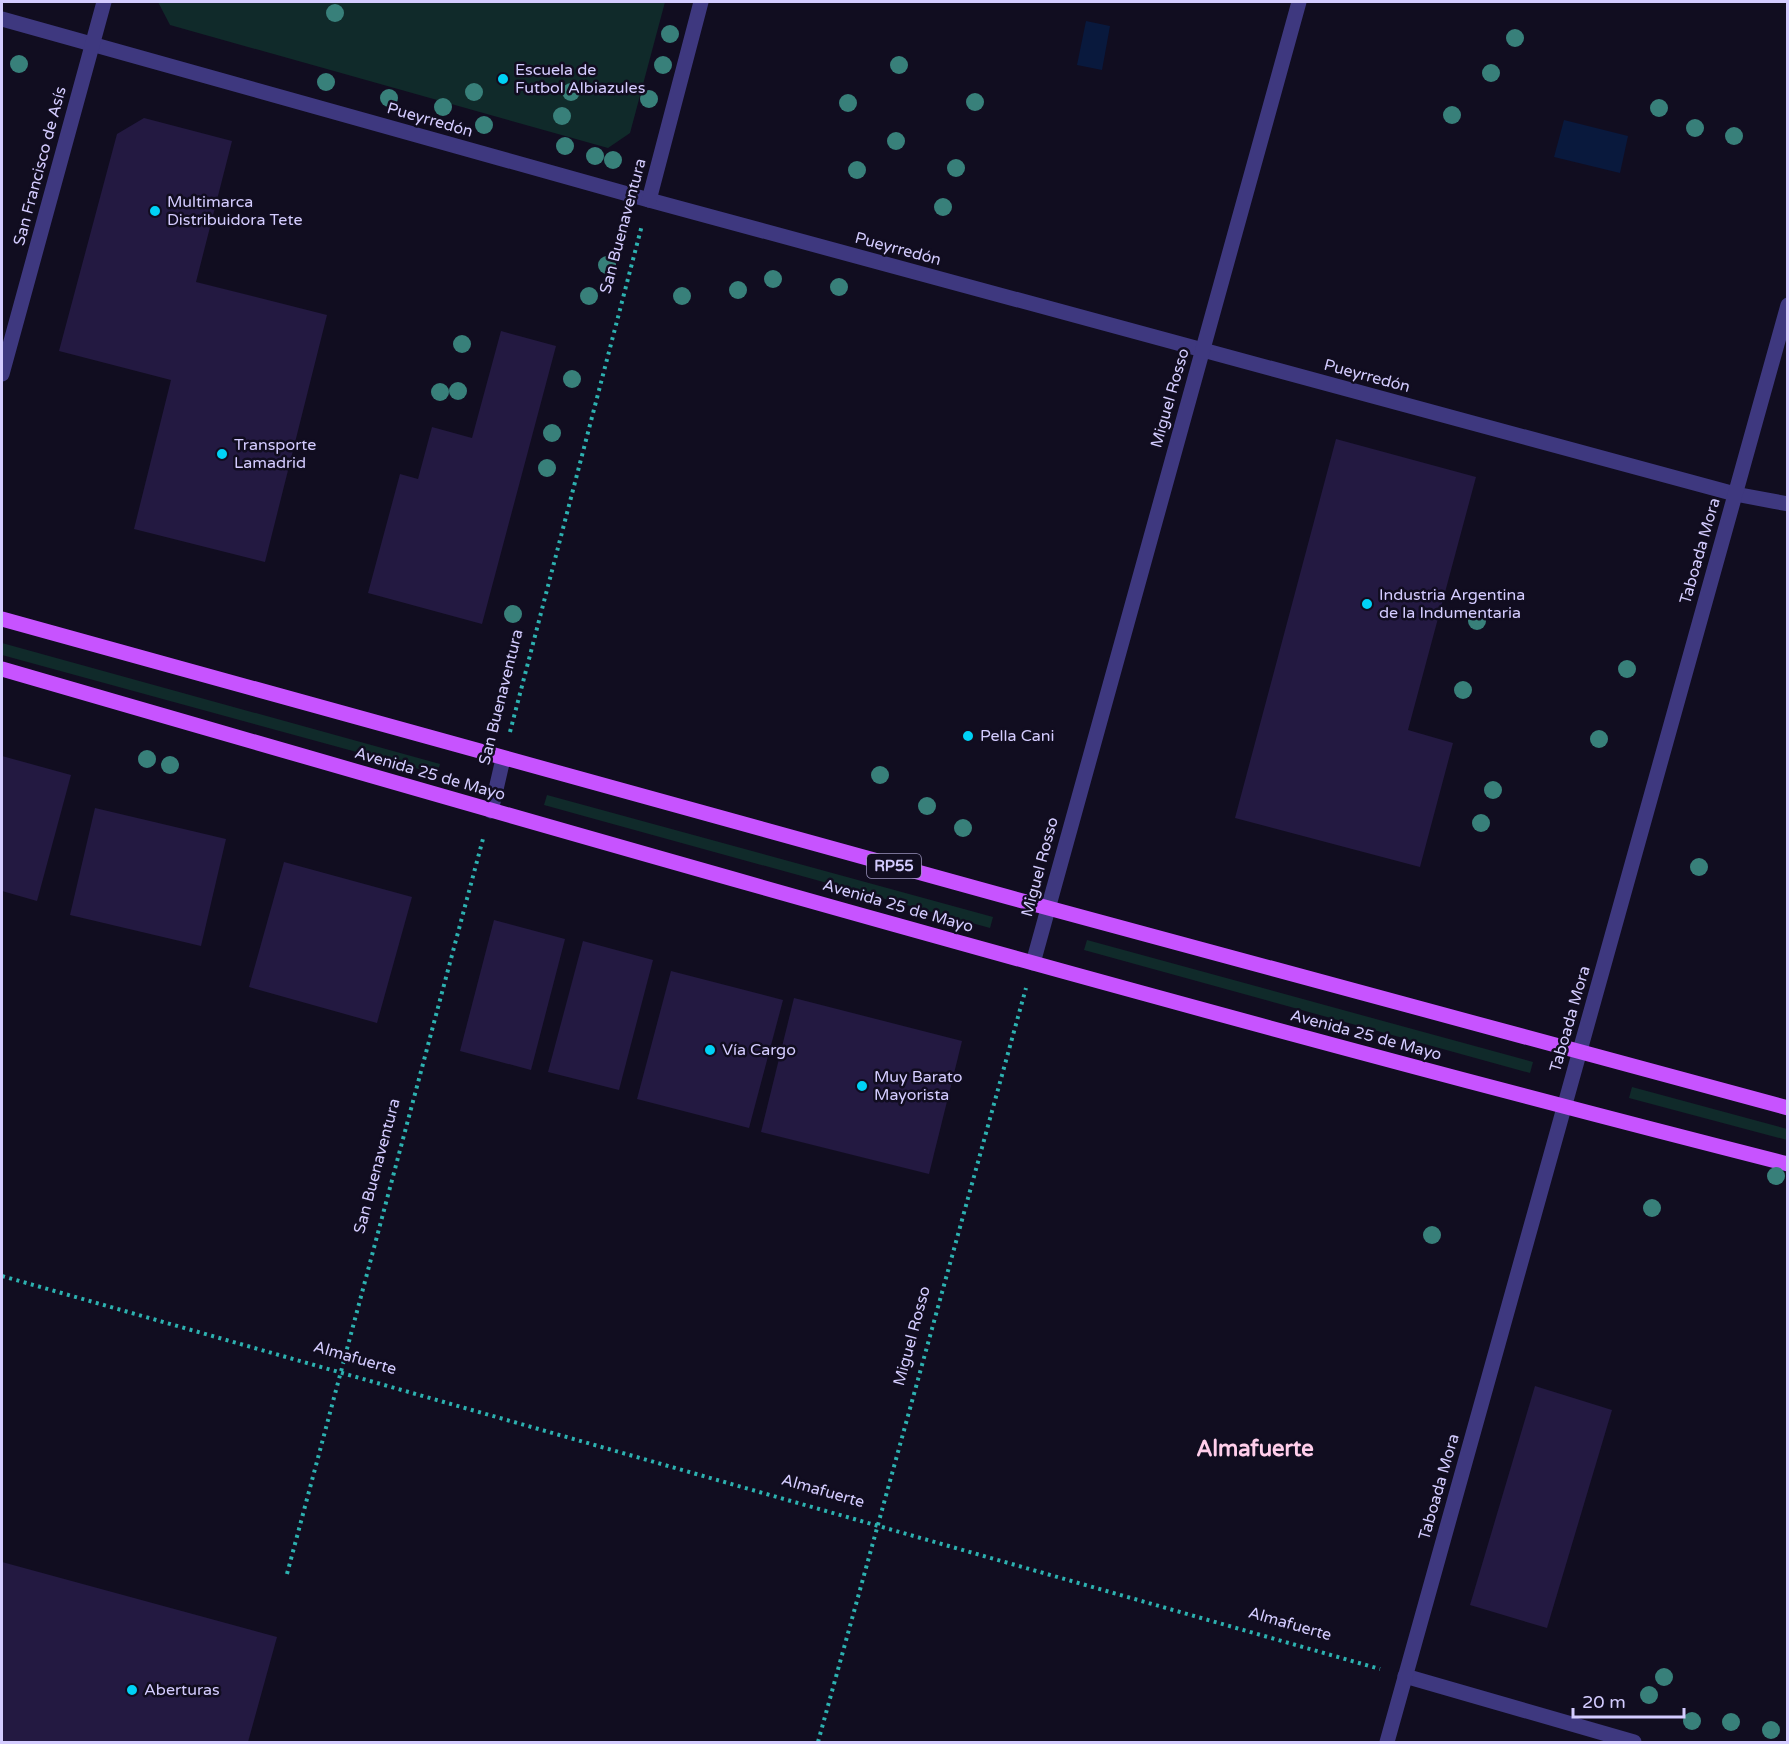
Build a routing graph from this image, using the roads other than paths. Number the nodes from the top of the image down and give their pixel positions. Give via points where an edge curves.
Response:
1 (104, 2) edge
2 (701, 2) edge
3 (1299, 2) edge
4 (2, 19) edge
5 (92, 44) junction
6 (649, 200) junction
7 (1788, 305) edge
8 (1203, 350) junction
9 (2, 374) edge
10 (1735, 494) junction
11 (1788, 504) edge
12 (2, 619) edge
13 (2, 669) edge
14 (503, 759) junction
15 (491, 811) junction
16 (1047, 908) junction
17 (1033, 963) junction
18 (1579, 1053) junction
19 (1564, 1107) junction
20 (1788, 1108) edge
21 (1788, 1164) edge
22 (1405, 1676) junction
23 (1387, 1743) edge
24 (1634, 1743) edge

1 - 5 street, San Francisco de Asís
2 - 6 street, San Buenaventura
3 - 8 street, Miguel Rosso
4 - 5 street, Pueyrredón
5 - 6 street, Pueyrredón
5 - 9 street, San Francisco de Asís
6 - 8 street, Pueyrredón
7 - 10 street, Taboada Mora
8 - 10 street, Pueyrredón
8 - 16 street, Miguel Rosso
10 - 11 street, Pueyrredón
10 - 18 street, Taboada Mora
12 - 14 main road, Avenida 25 de Mayo / RP55
13 - 15 main road, Avenida 25 de Mayo
14 - 15 street, San Buenaventura
14 - 16 main road, Avenida 25 de Mayo / RP55
15 - 17 main road, Avenida 25 de Mayo
16 - 17 street, Miguel Rosso
16 - 18 main road, Avenida 25 de Mayo / RP55
17 - 19 main road, Avenida 25 de Mayo
18 - 19 street, Taboada Mora
18 - 20 main road, Avenida 25 de Mayo / RP55
19 - 21 main road, Avenida 25 de Mayo
19 - 22 street, Taboada Mora
22 - 23 street, Taboada Mora
22 - 24 street

